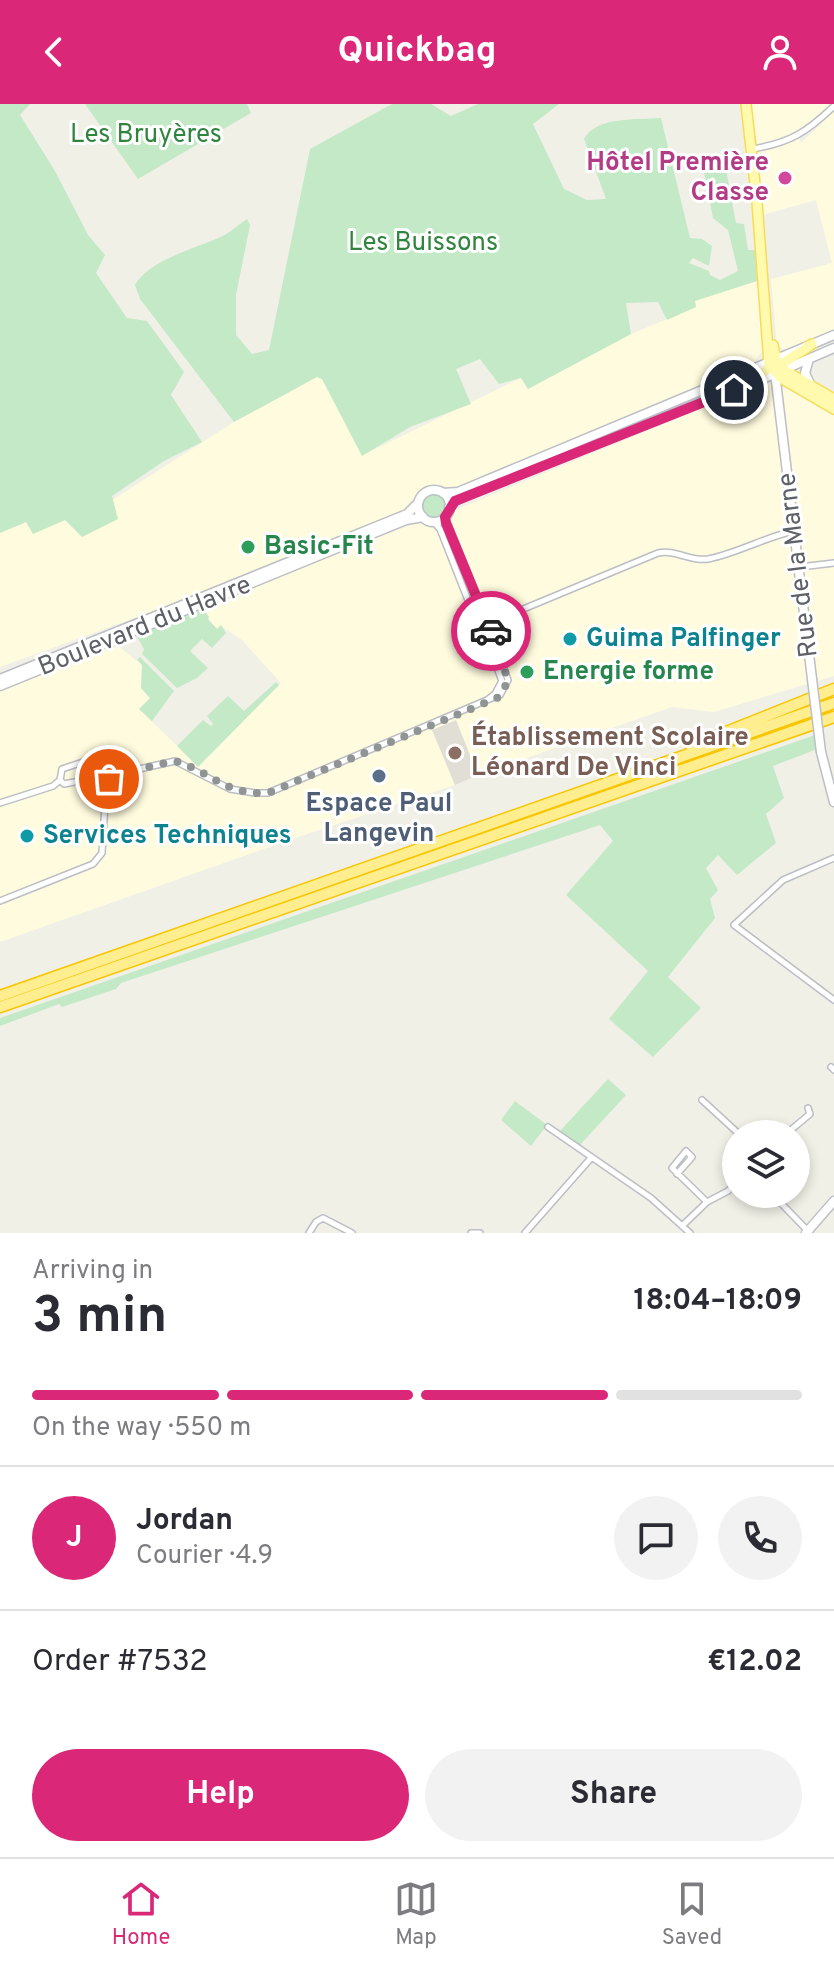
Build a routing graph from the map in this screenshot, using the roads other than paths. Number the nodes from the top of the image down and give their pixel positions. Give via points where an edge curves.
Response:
1 (744, 104) edge
2 (834, 106) edge
3 (752, 149) junction
4 (761, 254) junction
5 (834, 335) edge
6 (812, 344) joint
7 (834, 348) edge
8 (809, 359) junction
9 (776, 366) junction
10 (812, 387) junction
11 (734, 390) joint
12 (834, 399) edge
13 (834, 409) edge
14 (443, 493) junction
15 (418, 503) junction
16 (449, 507) junction
17 (423, 517) junction
18 (445, 517) junction
19 (433, 521) junction
20 (795, 530) junction
21 (834, 563) edge
22 (800, 567) junction
23 (485, 615) junction
24 (475, 618) junction
25 (492, 622) junction
26 (472, 626) junction
27 (465, 629) dead end
28 (490, 630) junction
29 (482, 634) junction
30 (0, 679) edge
31 (0, 686) edge
32 (834, 689) edge
33 (487, 700) junction
34 (834, 703) edge
35 (834, 717) edge
36 (834, 724) edge
37 (777, 737) junction
38 (128, 761) junction
39 (660, 763) junction
40 (145, 767) junction
41 (121, 773) junction
42 (112, 775) junction
43 (60, 780) junction
44 (834, 802) edge
45 (0, 803) edge
46 (834, 858) edge
47 (0, 901) edge
48 (0, 996) edge
49 (834, 1000) edge
50 (0, 1007) edge
51 (702, 1100) dead end
52 (808, 1108) dead end
53 (724, 1120) edge
54 (803, 1120) edge
55 (548, 1127) dead end
56 (591, 1158) junction
57 (677, 1174) dead end
58 (722, 1194) edge
59 (834, 1201) edge
60 (707, 1202) junction
61 (785, 1208) edge
62 (682, 1226) junction
63 (807, 1232) edge
64 (309, 1233) edge
65 (352, 1233) edge
66 (471, 1233) edge
67 (480, 1233) edge
68 (525, 1233) edge
69 (690, 1233) edge

1 - 3 main road
1 - 4 main road
2 - 3 street via 797,137
3 - 4 main road
4 - 9 main road
5 - 6 main road
6 - 9 main road
7 - 8 main road, Boulevard du Havre
8 - 9 main road, Boulevard du Havre
8 - 10 main road via 805,373
9 - 10 main road
9 - 11 main road
9 - 13 main road
9 - 14 main road, Boulevard du Havre via 458,492
9 - 20 main road, Rue de la Marne
10 - 12 main road
11 - 16 main road via 470,494
14 - 15 main road, Boulevard du Havre via 427,491
14 - 16 main road
15 - 17 main road
15 - 30 main road, Boulevard du Havre via 407,514
16 - 18 main road
17 - 19 main road
17 - 31 main road, Boulevard du Havre
18 - 19 main road
18 - 23 street
19 - 24 street
20 - 22 main road, Rue de la Marne
20 - 25 street via 709,558 658,553
21 - 22 street
22 - 44 main road, Rue de la Marne, bridge via 821,752
23 - 24 street
23 - 25 street
24 - 26 street
25 - 28 street
26 - 27 street
26 - 29 street
28 - 29 street
28 - 33 street via 508,680 500,695
29 - 33 street via 501,675 500,685
32 - 39 highway via 748,721
33 - 40 street via 268,793 230,789 175,761
34 - 39 highway
35 - 37 highway
36 - 37 highway
37 - 50 highway
38 - 40 street
38 - 41 street
38 - 43 street via 116,751 62,769
39 - 48 highway
40 - 41 street
41 - 42 street
42 - 43 street via 75,783
42 - 47 street via 99,859
43 - 45 street
46 - 49 street via 783,880 734,925
51 - 53 street
52 - 54 street via 810,1114
55 - 56 street
56 - 62 street
56 - 68 street
57 - 60 street
58 - 60 street
59 - 63 main road
60 - 62 street
61 - 63 street
62 - 69 street
64 - 65 street via 323,1218
66 - 67 street

